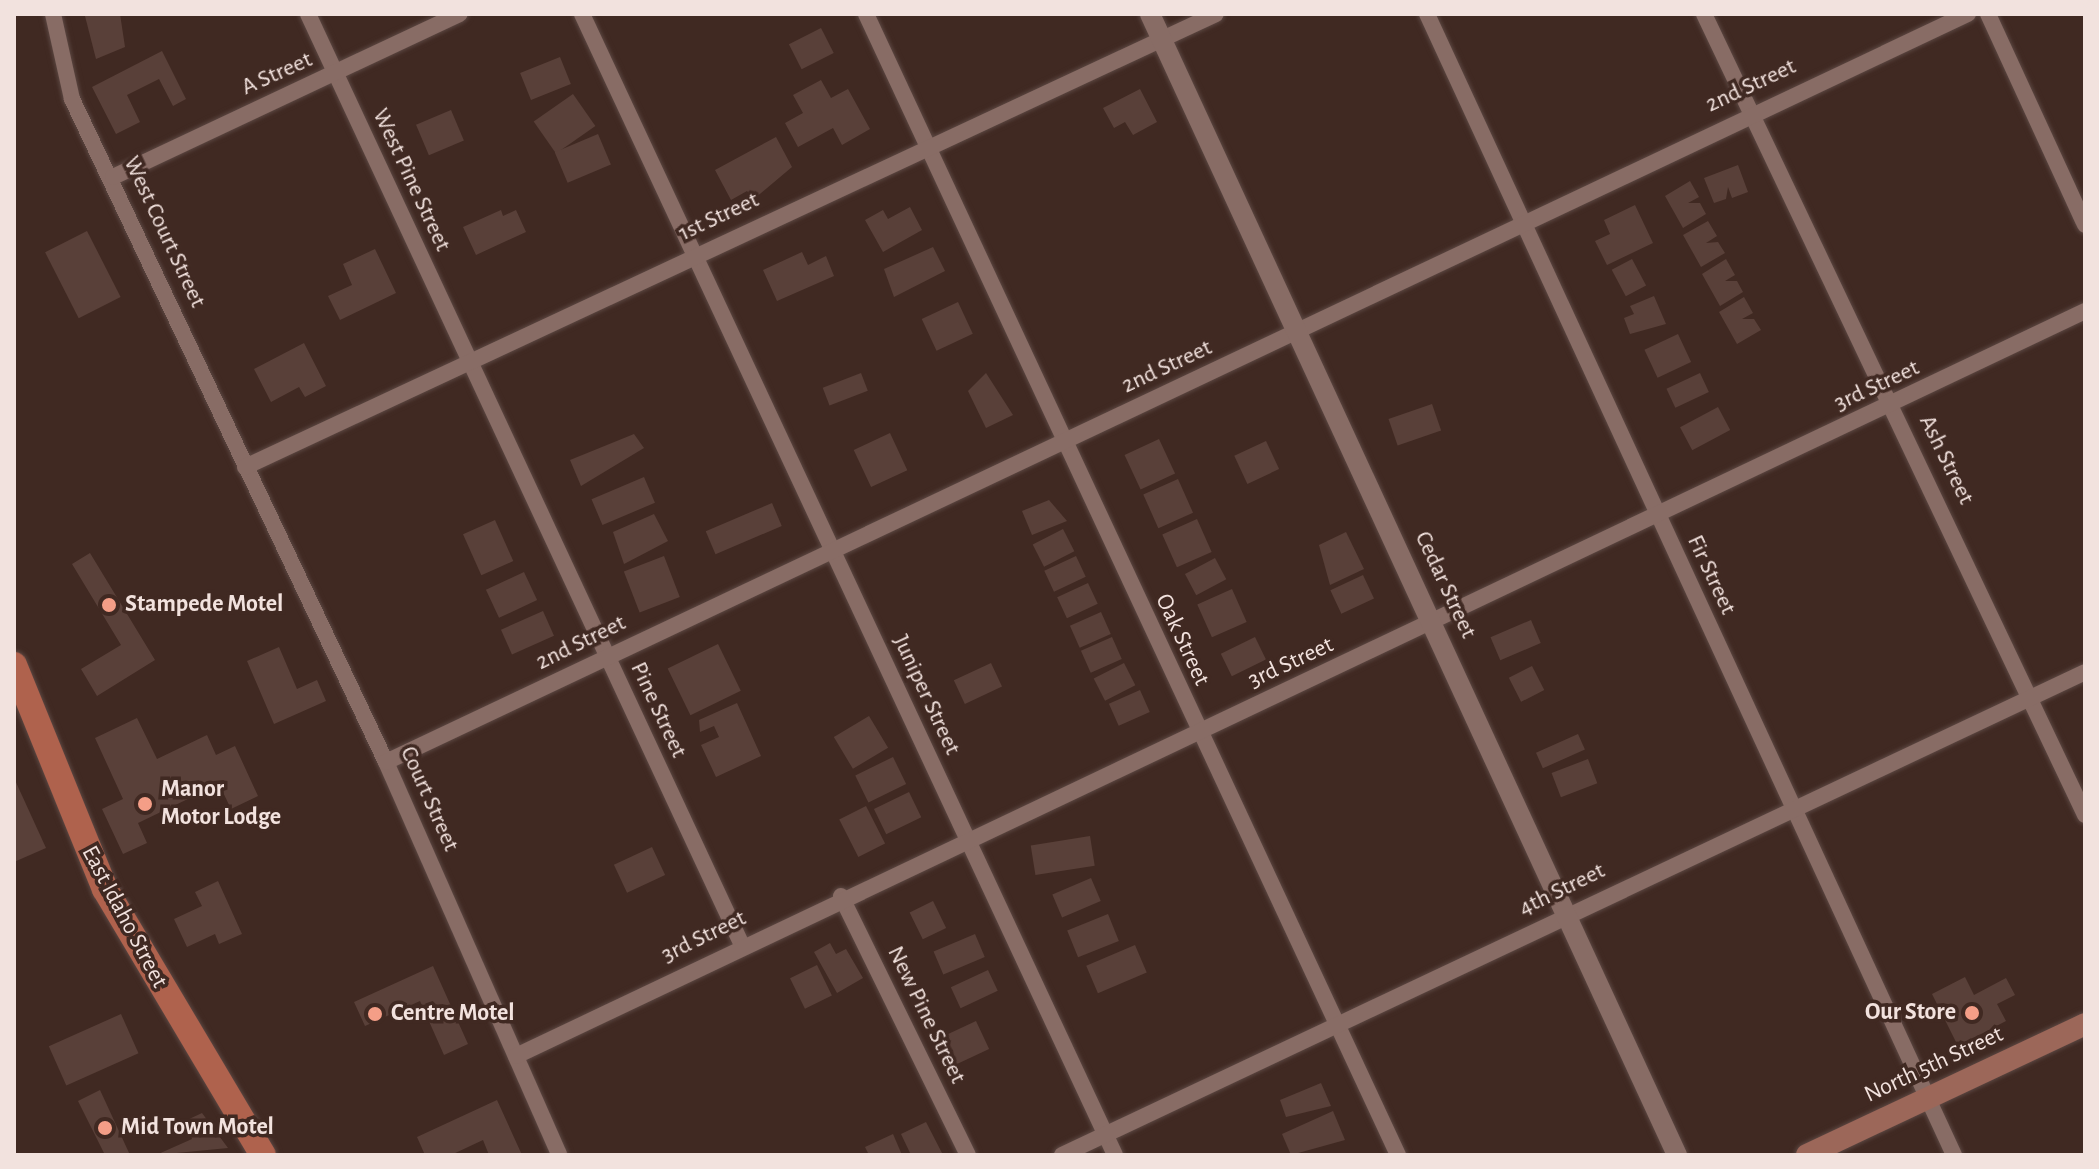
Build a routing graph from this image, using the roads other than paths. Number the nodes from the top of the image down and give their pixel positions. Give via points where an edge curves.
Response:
1 (53, 14) edge
2 (308, 14) edge
3 (460, 14) edge
4 (582, 14) edge
5 (866, 14) edge
6 (1150, 14) edge
7 (1216, 14) edge
8 (1427, 14) edge
9 (1704, 14) edge
10 (1968, 14) edge
11 (1988, 14) edge
12 (1161, 39) junction
13 (336, 75) junction
14 (1749, 111) junction
15 (924, 146) junction
16 (113, 177) junction
17 (1520, 223) junction
18 (2085, 225) edge
19 (693, 255) junction
20 (2085, 311) edge
21 (1294, 334) junction
22 (471, 365) junction
23 (1894, 407) junction
24 (1063, 442) junction
25 (245, 467) junction
26 (1655, 513) junction
27 (832, 553) junction
28 (1434, 621) junction
29 (607, 656) junction
30 (14, 665) edge
31 (2085, 672) edge
32 (2033, 697) junction
33 (1199, 733) junction
34 (386, 762) junction
35 (1792, 806) junction
36 (2085, 815) edge
37 (968, 842) junction
38 (841, 896) junction
39 (1566, 915) junction
40 (742, 945) junction
41 (1335, 1022) junction
42 (2085, 1024) edge
43 (516, 1056) junction
44 (1928, 1096) junction
45 (1106, 1135) junction
46 (263, 1155) edge
47 (559, 1155) edge
48 (968, 1155) edge
49 (1062, 1155) edge
50 (1115, 1155) edge
51 (1398, 1155) edge
52 (1677, 1155) edge
53 (1807, 1155) edge
54 (1954, 1155) edge

1 - 16 street, West Court Street via 72,99
2 - 13 street, West Pine Street
3 - 13 street, A Street
4 - 19 street, Juniper Street
5 - 15 street, Oak Street
6 - 12 street, Cedar Street
7 - 12 street, 1st Street
8 - 17 street, Fir Street
9 - 14 street, Ash Street
10 - 14 street, 2nd Street
11 - 18 street
12 - 15 street, 1st Street
12 - 21 street, Cedar Street
13 - 16 street, A Street
13 - 22 street, West Pine Street
14 - 17 street, 2nd Street
14 - 23 street, Ash Street
15 - 19 street, 1st Street
15 - 24 street, Oak Street
16 - 25 street, West Court Street
17 - 21 street, 2nd Street
17 - 26 street, Fir Street
19 - 22 street, 1st Street
19 - 27 street, Juniper Street
20 - 23 street, 3rd Street
21 - 24 street, 2nd Street
21 - 28 street, Cedar Street
22 - 25 street, 1st Street
22 - 29 street, Pine Street
23 - 26 street, 3rd Street
23 - 32 street, Ash Street
24 - 27 street, 2nd Street
24 - 33 street, Oak Street
25 - 34 street, Court Street
26 - 28 street, 3rd Street
26 - 35 street, Fir Street
27 - 29 street, 2nd Street
27 - 37 street, Juniper Street
28 - 33 street, 3rd Street
28 - 39 street, Cedar Street
29 - 34 street, 2nd Street
29 - 40 street, Pine Street
30 - 46 main road, East Idaho Street via 105,889
31 - 32 street, 4th Street
32 - 35 street, 4th Street
32 - 36 street, Ash Street
33 - 37 street, 3rd Street
33 - 41 street, Oak Street
34 - 43 street, Court Street
35 - 39 street, 4th Street
35 - 44 street, Fir Street
37 - 38 street, 3rd Street
37 - 45 street, Juniper Street
38 - 40 street, 3rd Street
38 - 48 street, New Pine Street
39 - 41 street, 4th Street
39 - 52 street, Cedar Street
40 - 43 street, 3rd Street
41 - 45 street, 4th Street
41 - 51 street, Oak Street
42 - 44 main road, North 5th Street
43 - 47 street, Court Street
44 - 53 main road, North 5th Street
44 - 54 street, Fir Street
45 - 49 street, 4th Street
45 - 50 street, Juniper Street

